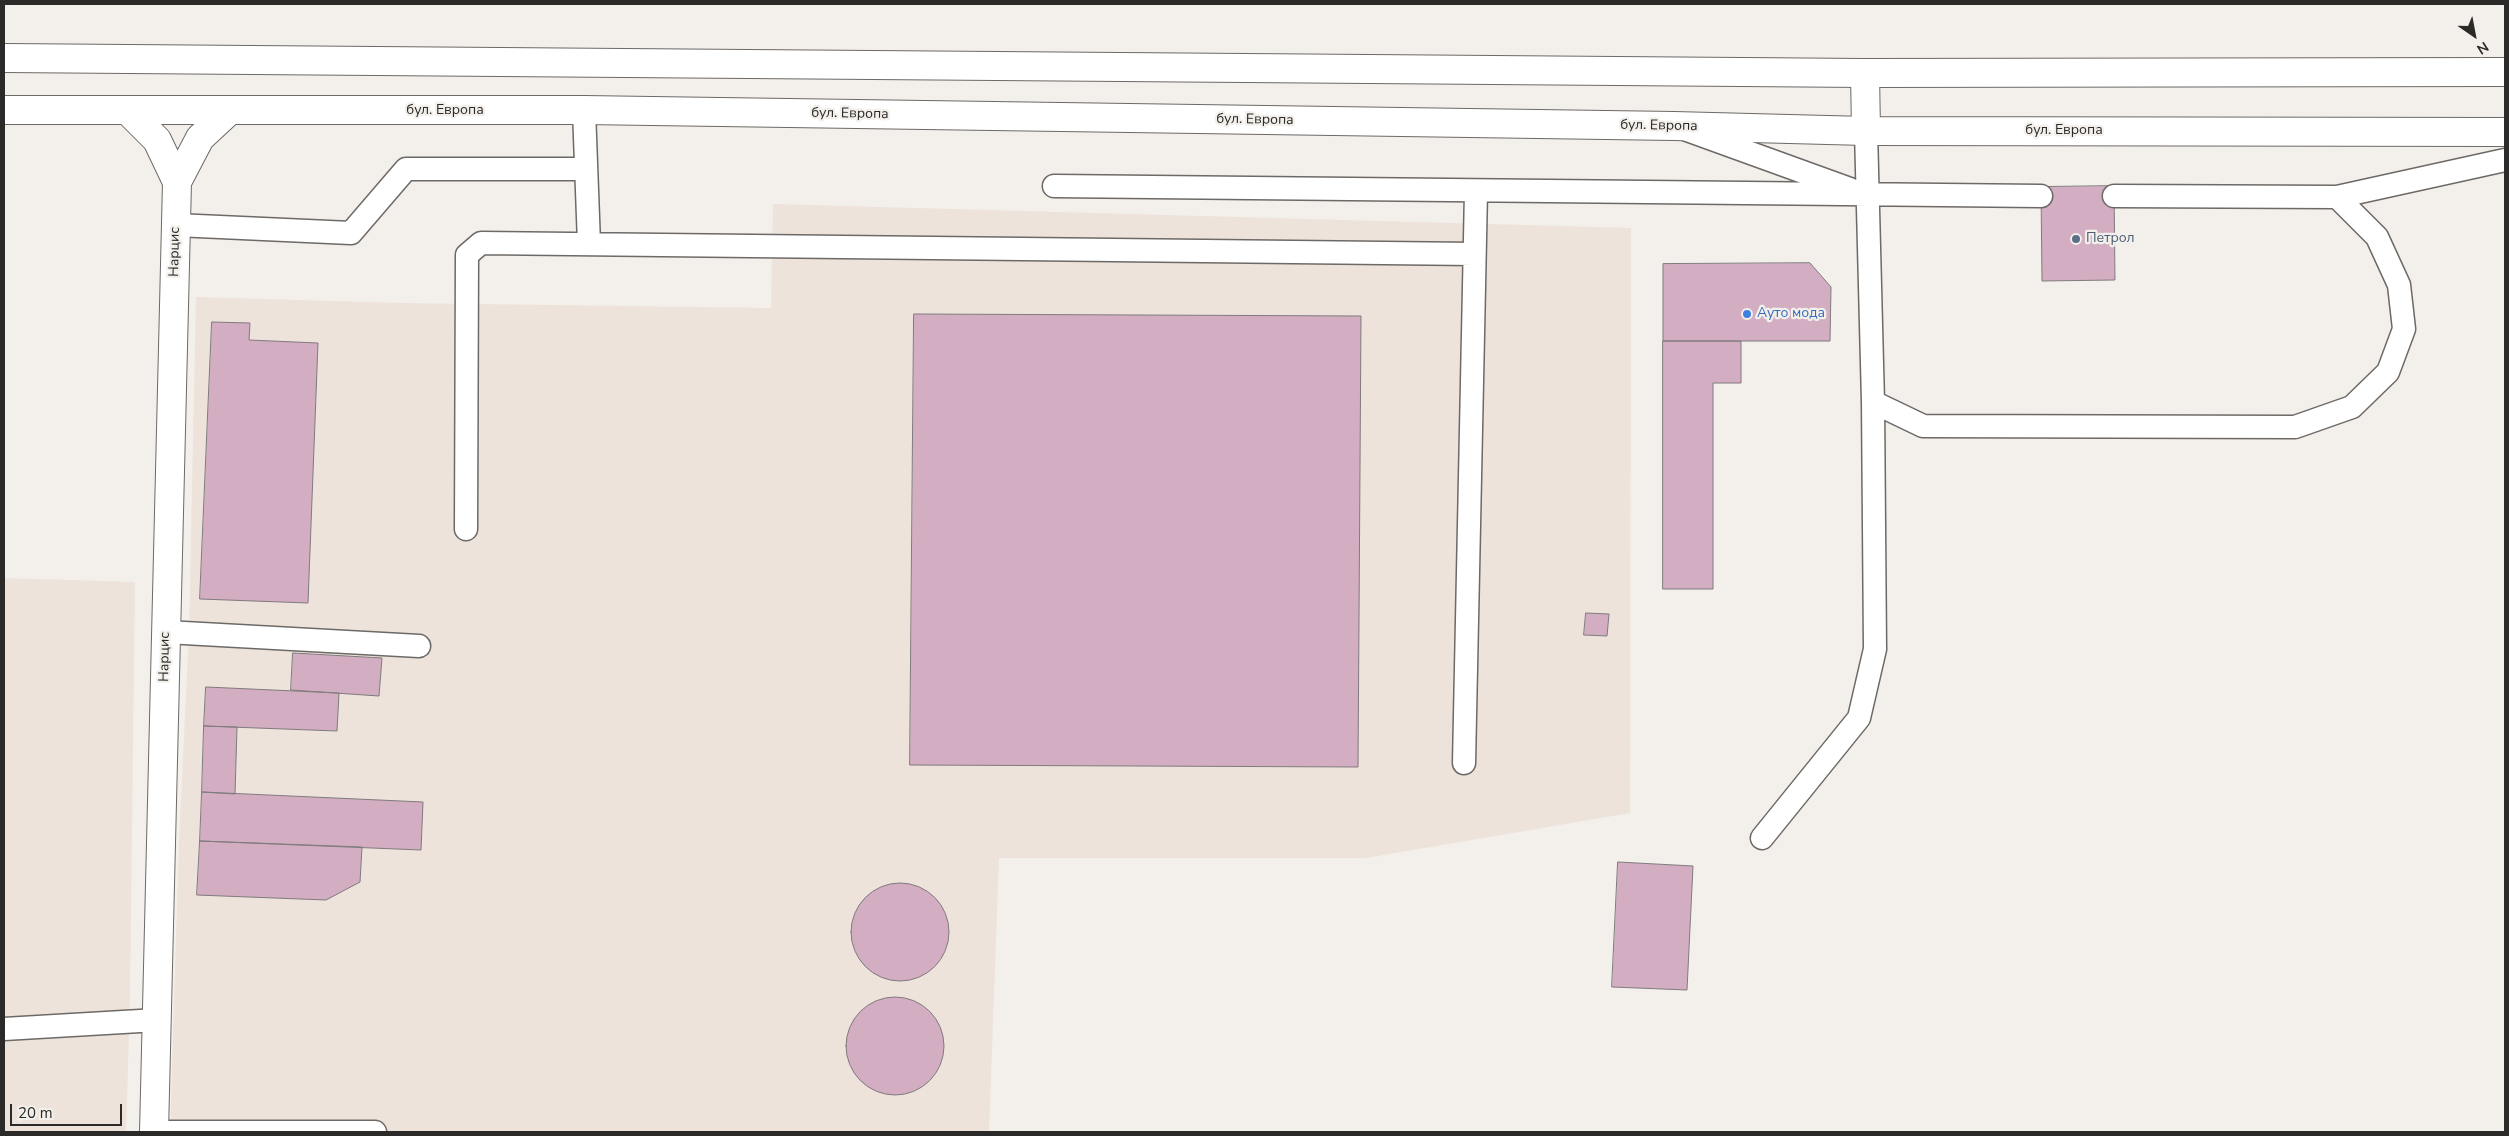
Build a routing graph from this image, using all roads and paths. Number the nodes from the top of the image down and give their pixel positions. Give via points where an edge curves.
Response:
1 (4, 58) edge
2 (2505, 72) edge
3 (1865, 73) junction
4 (4, 110) edge
5 (584, 110) junction
6 (128, 111) junction
7 (228, 112) junction
8 (1674, 126) junction
9 (1866, 131) junction
10 (2505, 132) edge
11 (2505, 160) edge
12 (586, 169) junction
13 (177, 182) junction
14 (1054, 186) dead end
15 (1476, 191) junction
16 (1867, 195) junction
17 (2041, 196) dead end
18 (2114, 196) dead end
19 (2337, 197) junction
20 (176, 225) junction
21 (589, 244) junction
22 (1474, 254) junction
23 (1873, 402) junction
24 (466, 529) dead end
25 (166, 632) junction
26 (419, 646) dead end
27 (1464, 763) dead end
28 (1762, 838) dead end
29 (157, 1020) junction
30 (4, 1028) edge
31 (154, 1132) edge
32 (375, 1132) edge

1 - 3 main road
2 - 3 main road
3 - 9 main road
4 - 6 main road, бул. Европа
5 - 7 main road, бул. Европа
5 - 8 main road, бул. Европа
5 - 12 lane
6 - 7 main road, бул. Европа
6 - 13 main road via 157,140
7 - 13 main road via 200,138
8 - 9 main road, бул. Европа
8 - 16 lane
9 - 10 main road, бул. Европа
9 - 16 lane
11 - 19 lane
12 - 20 lane via 406,169 351,233
12 - 21 lane
13 - 20 main road, Нарцис
14 - 15 lane
15 - 16 lane
15 - 22 lane
16 - 17 lane
16 - 23 lane
18 - 19 lane
19 - 23 lane via 2377,238 2399,285 2404,329 2388,372 2352,407 2295,427 1923,426
20 - 25 main road, Нарцис
21 - 22 lane
21 - 24 lane via 481,244 467,255
22 - 27 lane
23 - 28 lane via 1876,649 1859,718
25 - 26 lane
25 - 29 main road, Нарцис
29 - 30 lane
29 - 31 main road, Нарцис
31 - 32 lane

